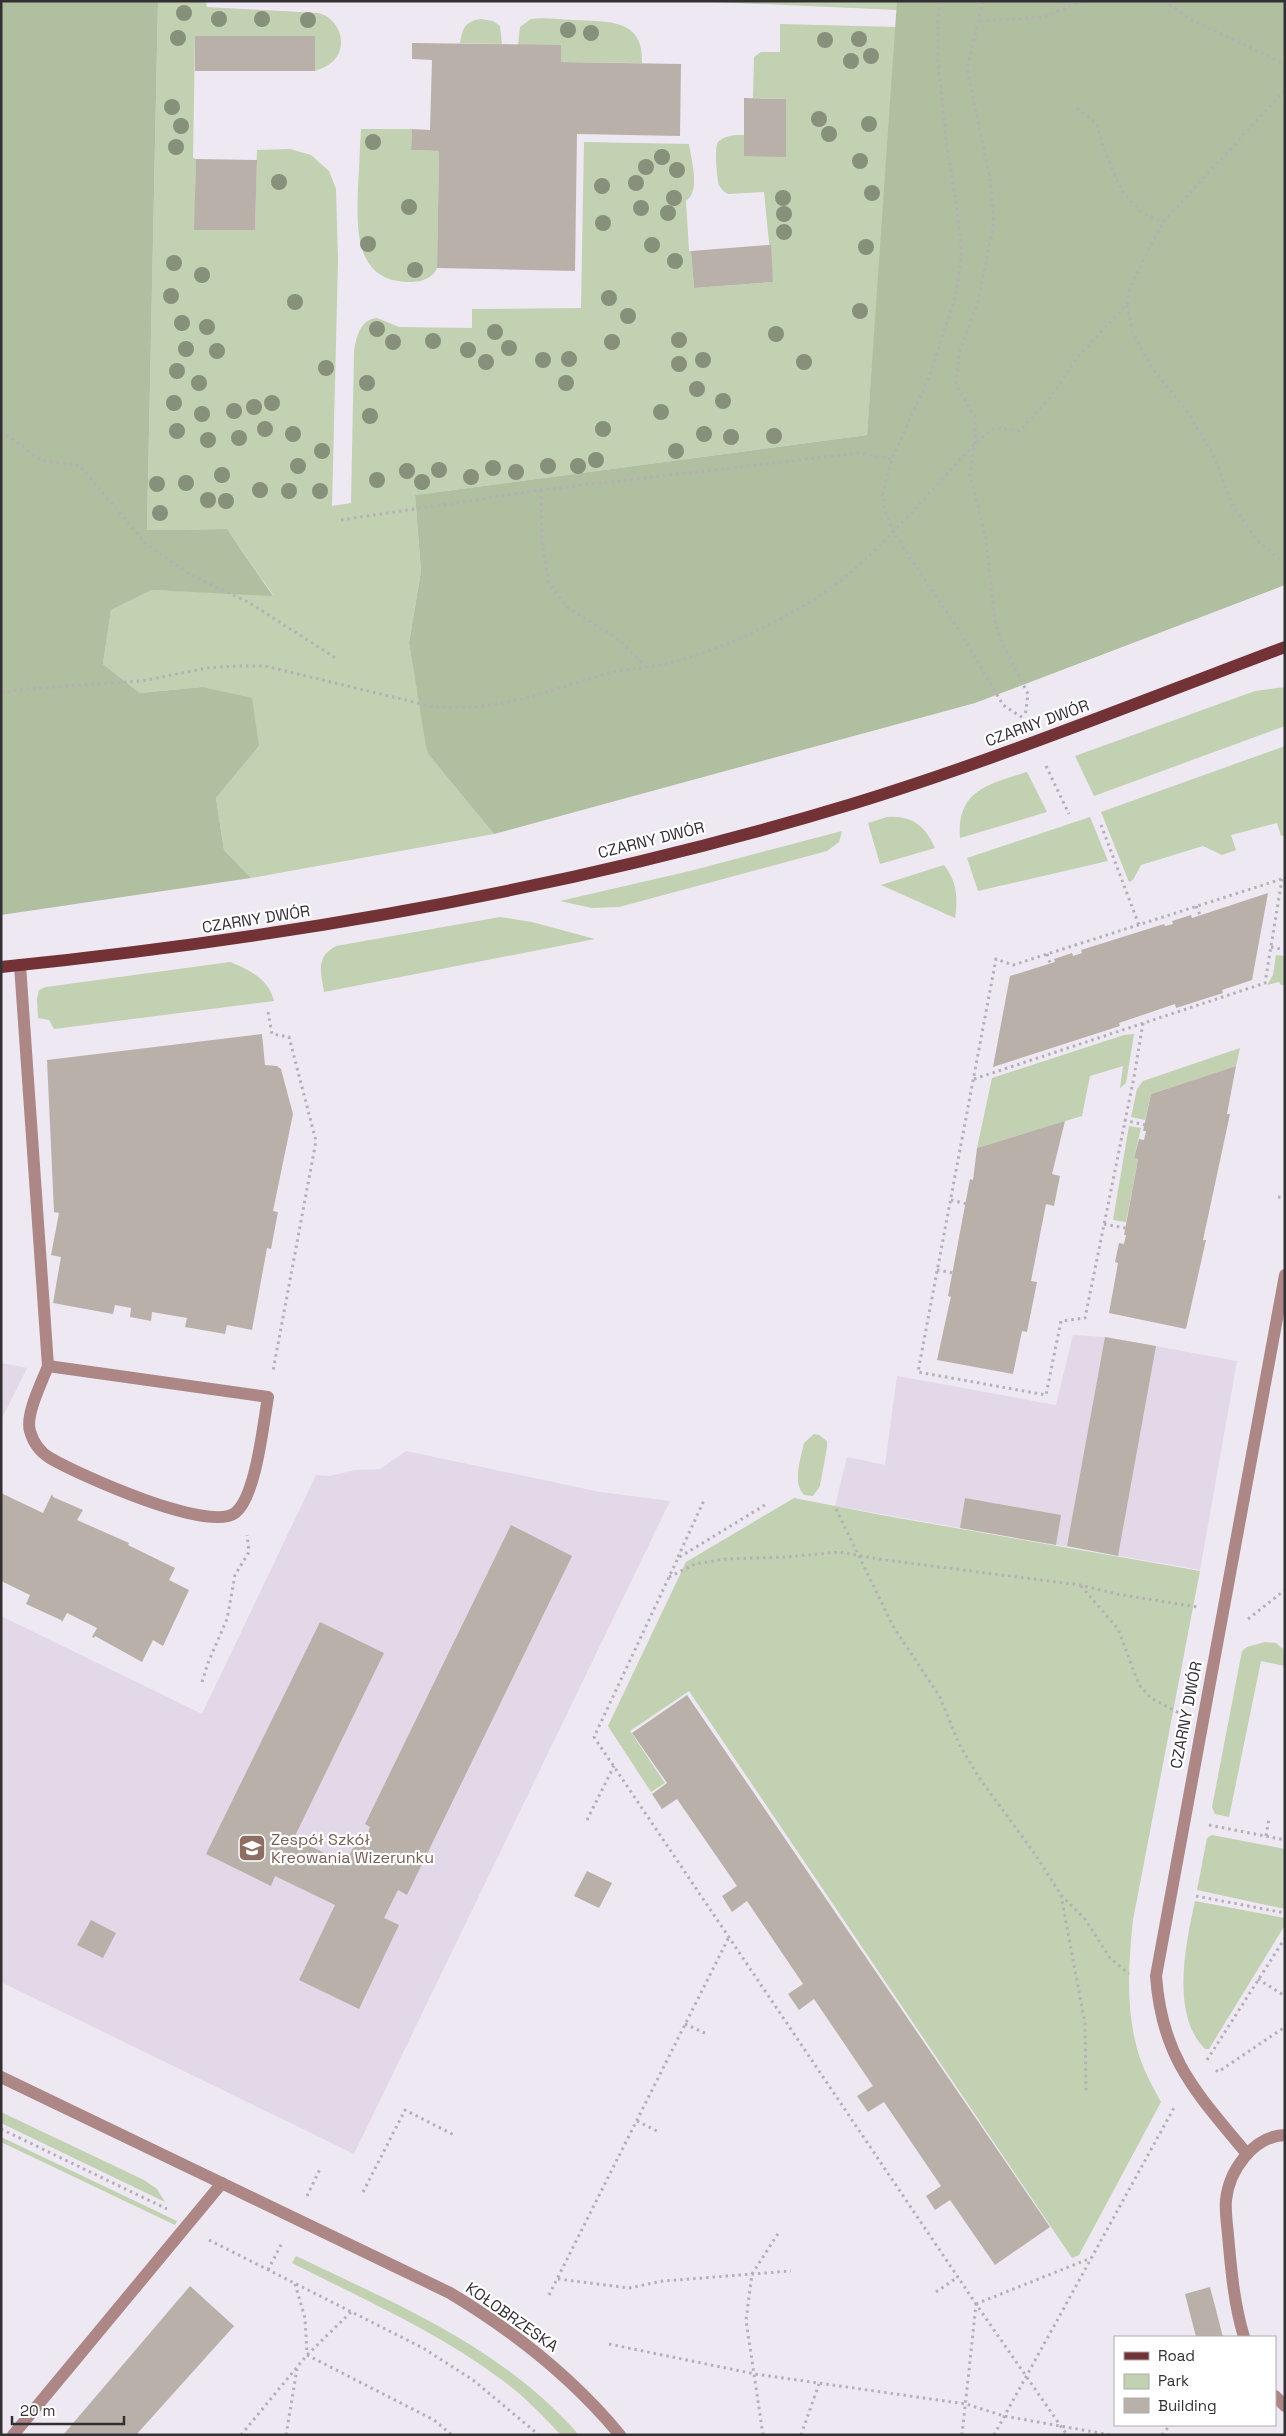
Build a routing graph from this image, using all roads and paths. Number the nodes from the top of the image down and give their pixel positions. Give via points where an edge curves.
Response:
1 (940, 1) edge
2 (983, 1) edge
3 (1084, 1) edge
4 (1164, 1) edge
5 (980, 21) junction
6 (1285, 64) edge
7 (1285, 90) edge
8 (1076, 108) dead end
9 (1163, 222) junction
10 (1127, 304) junction
11 (1, 431) edge
12 (975, 442) junction
13 (892, 458) junction
14 (541, 490) junction
15 (341, 520) dead end
16 (893, 532) junction
17 (1285, 564) edge
18 (1285, 647) edge
19 (338, 659) dead end
20 (646, 667) junction
21 (1, 694) edge
22 (1100, 825) dead end
23 (1283, 878) edge
24 (1196, 906) junction
25 (1200, 916) dead end
26 (1139, 925) junction
27 (1271, 947) junction
28 (1285, 950) edge
29 (1047, 954) junction
30 (1050, 963) dead end
31 (20, 965) junction
32 (1, 967) edge
33 (268, 1012) dead end
34 (1143, 1023) junction
35 (974, 1079) junction
36 (1124, 1120) junction
37 (1145, 1125) dead end
38 (1278, 1197) dead end
39 (1285, 1198) edge
40 (951, 1200) junction
41 (967, 1204) dead end
42 (1104, 1224) junction
43 (1125, 1228) dead end
44 (937, 1270) junction
45 (954, 1273) dead end
46 (1285, 1275) edge
47 (48, 1366) junction
48 (268, 1398) junction
49 (704, 1498) dead end
50 (243, 1504) junction
51 (765, 1505) dead end
52 (836, 1509) dead end
53 (857, 1555) junction
54 (678, 1558) junction
55 (668, 1577) junction
56 (1080, 1585) junction
57 (1285, 1590) edge
58 (1200, 1608) dead end
59 (1242, 1624) dead end
60 (202, 1682) dead end
61 (1179, 1713) dead end
62 (614, 1766) junction
63 (1269, 1818) dead end
64 (587, 1820) dead end
65 (1204, 1824) dead end
66 (1266, 1836) junction
67 (1285, 1840) edge
68 (1061, 1895) junction
69 (1191, 1895) dead end
70 (1285, 1912) edge
71 (729, 1937) junction
72 (1285, 1938) edge
73 (1258, 1979) junction
74 (1135, 1980) dead end
75 (1285, 1996) edge
76 (685, 2024) junction
77 (1285, 2027) edge
78 (708, 2034) dead end
79 (1207, 2060) junction
80 (1, 2077) edge
81 (1191, 2084) junction
82 (1086, 2092) dead end
83 (637, 2121) junction
84 (1, 2129) edge
85 (659, 2132) dead end
86 (454, 2135) dead end
87 (1285, 2135) edge
88 (1247, 2154) junction
89 (222, 2183) junction
90 (363, 2192) dead end
91 (185, 2228) junction
92 (779, 2232) dead end
93 (1091, 2258) junction
94 (791, 2271) dead end
95 (752, 2274) junction
96 (958, 2278) junction
97 (558, 2279) junction
98 (294, 2283) junction
99 (936, 2292) dead end
100 (550, 2295) dead end
101 (976, 2304) junction
102 (351, 2312) junction
103 (1244, 2336) edge
104 (609, 2344) dead end
105 (308, 2355) junction
106 (297, 2367) junction
107 (755, 2374) junction
108 (1026, 2377) junction
109 (819, 2384) junction
110 (1276, 2397) edge
111 (966, 2404) junction
112 (1285, 2406) edge
113 (1004, 2416) junction
114 (1062, 2426) junction
115 (14, 2435) edge
116 (241, 2435) edge
117 (286, 2435) edge
118 (452, 2435) edge
119 (539, 2435) edge
120 (620, 2435) edge
121 (763, 2435) edge
122 (801, 2435) edge
123 (962, 2435) edge
124 (994, 2435) edge
125 (1067, 2435) edge
126 (1111, 2435) edge

1 - 13 path via 938,60 962,252 956,294 930,375
2 - 5 path
3 - 5 path via 1044,17
4 - 6 path via 1192,20
5 - 12 path via 967,69 990,179 994,223 978,302 956,370 956,384 975,418
7 - 9 path
8 - 9 path via 1097,124 1103,147 1122,190 1142,213
9 - 10 path via 1130,287
10 - 12 path via 1078,357 1050,399 1020,431 995,428
10 - 17 path via 1133,334 1154,371 1187,411 1214,456 1232,504 1255,538
11 - 19 path via 41,460 80,466 146,544 189,574 250,603
12 - 16 path
12 - 16 path via 970,475 986,538 995,623 1028,694 1024,719 1003,705 962,635
13 - 14 path via 860,453
13 - 16 path via 883,493 887,520
14 - 15 path
14 - 20 path via 542,541 549,583 567,607 618,638
16 - 20 path via 850,573 790,614 738,638 666,664
18 - 31 main road, CZARNY DWÓR via 924,781 693,847 409,910 220,942
20 - 21 path via 613,672 514,702 458,709 399,700 265,666 207,668 142,681 24,689
22 - 26 path
23 - 24 path
23 - 27 path
24 - 25 path
24 - 26 path
26 - 29 path
27 - 28 path
27 - 34 path via 1265,983
29 - 30 path
29 - 35 path via 1013,965 996,959
31 - 32 main road, CZARNY DWÓR
31 - 47 street
33 - 48 path via 272,1034 289,1037 316,1142
34 - 35 path
34 - 36 path
35 - 40 path
36 - 37 path
36 - 42 path
38 - 39 path
40 - 41 path
40 - 44 path
42 - 43 path
42 - 44 path via 1085,1318 1061,1321 1046,1395 918,1372
44 - 45 path
46 - 81 street, CZARNY DWÓR via 1156,1976 1167,2040
47 - 48 street
47 - 50 street via 32,1407 29,1429 36,1445 48,1457 122,1493 202,1518 219,1519 234,1513
48 - 50 street via 252,1483
49 - 54 path
50 - 60 path via 248,1552 235,1575 227,1619
51 - 54 path
52 - 53 path
53 - 55 path via 839,1552 726,1559 696,1564
53 - 56 path
53 - 68 path via 893,1626 940,1697 959,1744 980,1779
54 - 55 path
55 - 62 path via 594,1737
56 - 58 path
56 - 61 path via 1118,1629 1139,1684 1151,1698
57 - 59 path
62 - 64 path
62 - 71 path
63 - 66 path
65 - 66 path
66 - 67 path
68 - 74 path via 1085,1919 1110,1958
68 - 82 path via 1085,2024
69 - 70 path
71 - 76 path
71 - 96 path
72 - 73 path
73 - 75 path
73 - 79 path
76 - 78 path
76 - 83 path
77 - 79 path via 1218,2072
79 - 81 path
80 - 89 street, KOŁOBRZESKA
81 - 88 street, CZARNY DWÓR
81 - 93 path via 1174,2107
83 - 85 path
83 - 97 path
84 - 91 path via 178,2214
86 - 90 path via 405,2110
87 - 88 street via 1272,2135
88 - 103 street via 1230,2179 1226,2202 1230,2262
89 - 91 street
89 - 120 street, KOŁOBRZESKA via 450,2294 507,2329 565,2376
91 - 98 path
91 - 115 street
92 - 95 path
93 - 101 path
93 - 108 path
94 - 95 path
95 - 97 path via 663,2281 629,2288
95 - 107 path via 746,2320
96 - 99 path
96 - 101 path
97 - 100 path
98 - 102 path
98 - 105 path via 305,2318
101 - 108 path
101 - 111 path
102 - 105 path
102 - 119 path via 423,2348 473,2380
104 - 107 path
105 - 106 path
105 - 118 path via 434,2420
106 - 116 path
106 - 117 path
107 - 109 path
107 - 121 path
108 - 113 path
108 - 114 path
109 - 111 path
109 - 122 path
110 - 112 street
111 - 113 path
111 - 123 path
113 - 114 path
113 - 124 path
114 - 125 path
114 - 126 path

